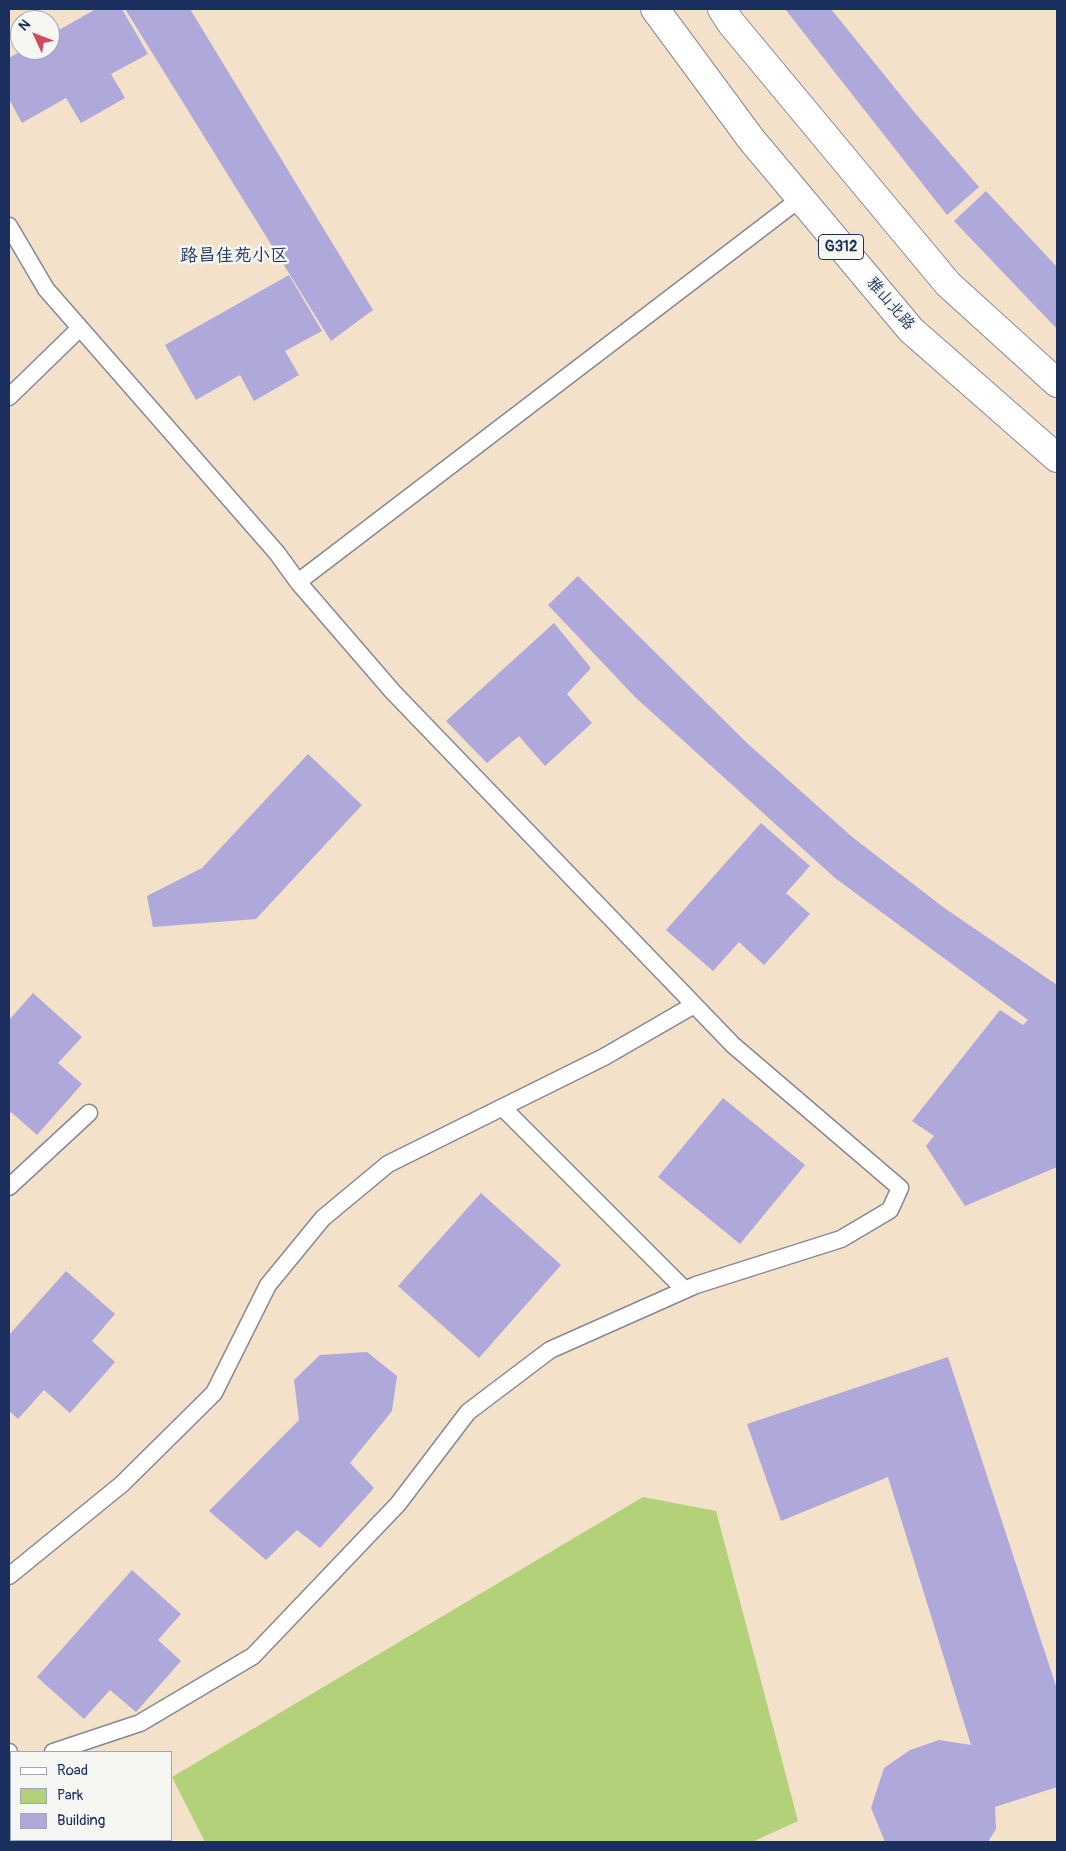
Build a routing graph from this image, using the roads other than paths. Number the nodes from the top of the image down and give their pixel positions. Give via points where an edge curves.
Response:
1 (655, 9) edge
2 (722, 9) edge
3 (801, 198) junction
4 (9, 226) edge
5 (80, 328) junction
6 (1057, 383) edge
7 (9, 397) edge
8 (1057, 458) edge
9 (298, 582) junction
10 (694, 1005) junction
11 (503, 1108) junction
12 (89, 1113) dead end
13 (9, 1188) edge
14 (685, 1290) junction
15 (9, 1576) edge
16 (56, 1751) edge

1 - 3 main road, 雅山北路 / G312 via 751,139
2 - 6 main road via 948,284
3 - 8 main road, 雅山北路 / G312 via 910,330
3 - 9 lane
4 - 5 lane via 46,289
5 - 7 lane
5 - 9 lane via 277,553
9 - 10 lane via 393,692
10 - 11 lane via 604,1057
10 - 14 lane via 733,1045 900,1188 890,1210 841,1239
11 - 14 lane
11 - 15 lane via 388,1164 323,1218 268,1284 214,1393 122,1484
12 - 13 lane
14 - 16 lane via 550,1350 468,1412 398,1504 253,1656 140,1723

